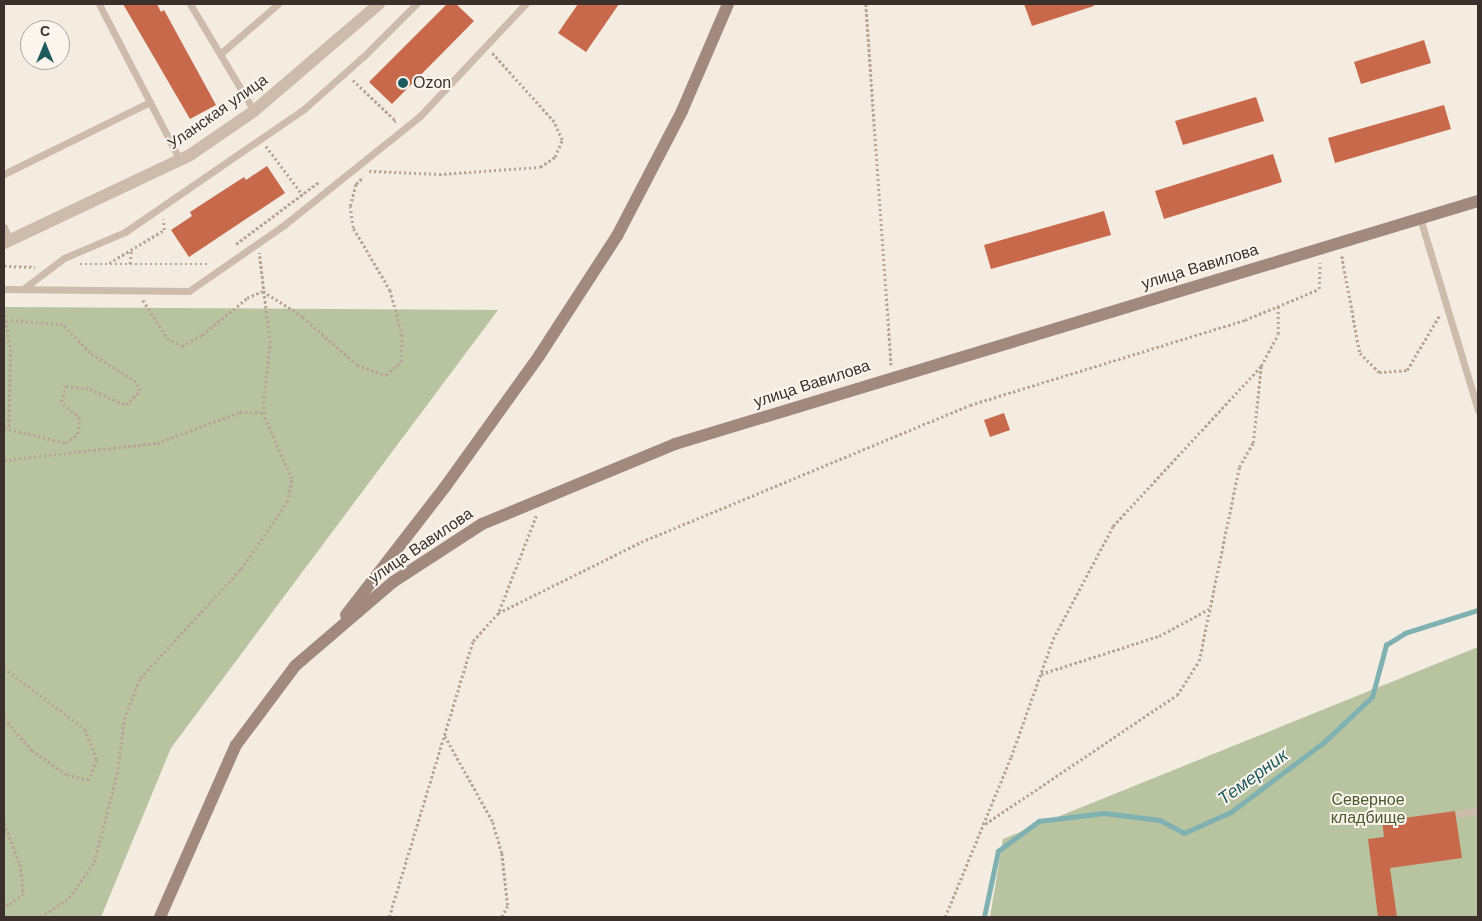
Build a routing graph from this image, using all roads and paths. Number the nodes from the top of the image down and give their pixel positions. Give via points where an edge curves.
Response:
1 (99, 4) edge
2 (190, 4) edge
3 (278, 4) edge
4 (379, 4) edge
5 (416, 4) edge
6 (525, 4) edge
7 (728, 4) edge
8 (866, 4) edge
9 (486, 47) junction
10 (220, 54) junction
11 (346, 72) junction
12 (150, 102) junction
13 (254, 110) junction
14 (388, 127) dead end
15 (261, 138) junction
16 (180, 160) junction
17 (4, 174) edge
18 (326, 176) dead end
19 (303, 194) junction
20 (1478, 201) edge
21 (1420, 218) junction
22 (4, 227) edge
23 (6, 241) edge
24 (1340, 242) junction
25 (258, 243) junction
26 (233, 246) dead end
27 (1322, 248) junction
28 (131, 250) dead end
29 (217, 258) dead end
30 (130, 264) junction
31 (74, 265) dead end
32 (4, 266) edge
33 (51, 268) junction
34 (4, 289) edge
35 (22, 289) junction
36 (138, 290) junction
37 (263, 291) junction
38 (1446, 304) junction
39 (1278, 306) junction
40 (4, 310) edge
41 (7, 320) junction
42 (1261, 366) junction
43 (892, 376) junction
44 (1478, 410) edge
45 (264, 413) junction
46 (4, 428) edge
47 (9, 429) junction
48 (4, 460) edge
49 (542, 499) junction
50 (1210, 609) junction
51 (498, 612) junction
52 (330, 637) junction
53 (4, 668) edge
54 (1041, 674) junction
55 (4, 719) edge
56 (445, 736) junction
57 (1478, 811) edge
58 (1459, 814) dead end
59 (4, 823) edge
60 (983, 824) junction
61 (4, 903) edge
62 (40, 917) edge
63 (160, 917) edge
64 (389, 917) edge
65 (502, 917) edge
66 (946, 917) edge

1 - 12 lane
2 - 10 lane
3 - 10 lane
4 - 13 street, Уланская улица
5 - 11 lane
6 - 9 lane
7 - 52 street, улица Вавилова via 682,111 618,236 539,356 445,487
8 - 43 path
9 - 25 lane via 420,116
9 - 37 path via 554,122 562,140 555,157 540,168 439,174 368,171 356,184 350,206 353,228 390,291 402,336 401,362 386,375 357,365 303,317
10 - 13 lane
11 - 14 path via 396,121
11 - 15 lane via 304,109
12 - 16 lane
12 - 17 lane
13 - 16 street, Уланская улица
15 - 19 path
15 - 33 lane via 125,232 64,258
16 - 23 street, Уланская улица
18 - 19 path
19 - 26 path
20 - 21 street, улица Вавилова
21 - 24 street, улица Вавилова
21 - 38 lane
22 - 23 lane
24 - 27 street, улица Вавилова
24 - 38 path via 1360,353 1378,372 1408,370
25 - 36 lane via 189,291
25 - 37 path
27 - 39 path via 1318,289
27 - 43 street, улица Вавилова
28 - 30 path
29 - 30 path via 201,266
30 - 31 path
32 - 33 path
33 - 35 lane
34 - 35 lane
35 - 36 lane
36 - 37 path via 166,338 182,346 202,335 247,298
37 - 45 path via 270,342
38 - 44 lane
39 - 42 path via 1278,334
39 - 51 path via 1245,320 970,405 641,542
40 - 41 path
41 - 47 path via 12,349
41 - 47 path via 63,324 90,352 136,382 140,391 126,405 90,389 66,386 61,402 80,419 78,434 66,443
42 - 50 path via 1253,443 1238,467
42 - 54 path via 1113,526 1053,639
43 - 49 street, улица Вавилова via 675,444
45 - 48 path via 240,412 157,443
45 - 62 path via 292,479 286,502 242,569 140,678 124,719 118,774 94,862 69,898
46 - 47 path
49 - 51 path
49 - 52 street, улица Вавилова via 482,524 394,582
50 - 54 path via 1159,636
50 - 60 path via 1199,661 1177,695
51 - 56 path via 474,641
52 - 63 street, улица Вавилова via 295,666 236,745
53 - 55 path via 85,730 98,760 89,780 66,775 32,751
54 - 60 path
56 - 64 path
56 - 65 path via 492,822 502,853 508,906
57 - 58 lane
59 - 61 path via 20,864 24,894 8,906
60 - 66 path

